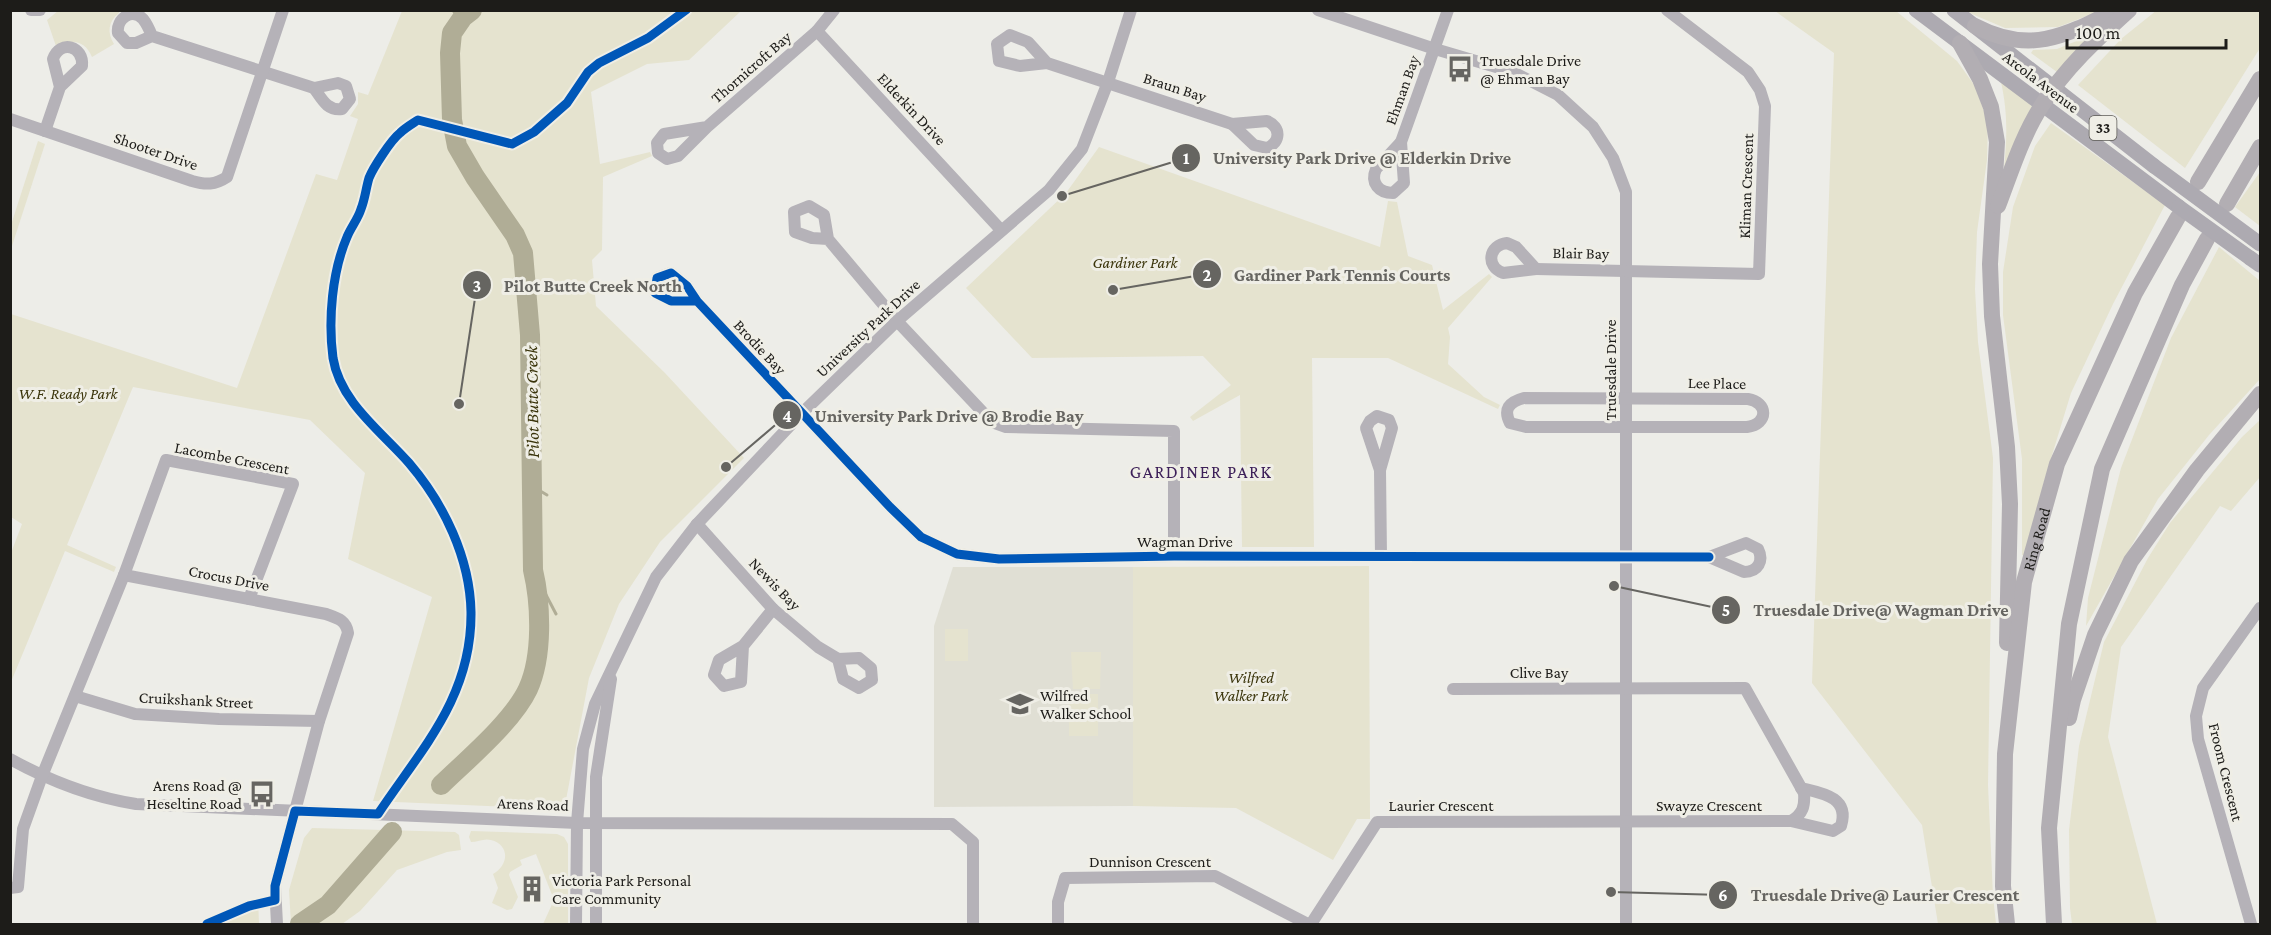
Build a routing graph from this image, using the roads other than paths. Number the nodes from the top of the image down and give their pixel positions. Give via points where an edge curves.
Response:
1 (31, 10) edge
2 (39, 10) edge
3 (283, 10) edge
4 (834, 10) edge
5 (1131, 10) edge
6 (1318, 10) edge
7 (1448, 10) edge
8 (1667, 10) edge
9 (1916, 10) edge
10 (1954, 10) edge
11 (2116, 10) edge
12 (2129, 10) edge
13 (1975, 26) junction
14 (817, 31) junction
15 (152, 36) dead end
16 (1960, 43) junction
17 (1435, 49) junction
18 (1047, 63) dead end
19 (264, 71) junction
20 (2260, 79) edge
21 (1108, 82) junction
22 (60, 87) dead end
23 (314, 88) dead end
24 (2053, 89) junction
25 (2041, 105) junction
26 (10, 119) edge
27 (1232, 124) dead end
28 (707, 127) dead end
29 (45, 131) junction
30 (1401, 142) dead end
31 (2260, 147) edge
32 (2198, 182) dead end
33 (2227, 204) dead end
34 (2178, 216) dead end
35 (1992, 221) junction
36 (1001, 230) junction
37 (2207, 238) dead end
38 (828, 239) dead end
39 (2260, 245) edge
40 (2255, 262) edge
41 (1536, 269) dead end
42 (1626, 270) junction
43 (697, 301) dead end
44 (897, 321) junction
45 (2260, 394) edge
46 (1627, 399) junction
47 (2260, 411) edge
48 (801, 414) junction
49 (1627, 426) junction
50 (1380, 470) dead end
51 (2197, 470) junction
52 (697, 524) junction
53 (1174, 556) junction
54 (1381, 556) junction
55 (1626, 557) junction
56 (1709, 557) dead end
57 (124, 575) junction
58 (249, 598) junction
59 (2260, 608) edge
60 (773, 609) junction
61 (743, 646) dead end
62 (838, 659) dead end
63 (613, 666) junction
64 (1626, 688) junction
65 (1453, 689) dead end
66 (75, 696) junction
67 (318, 721) junction
68 (2005, 754) junction
69 (10, 759) edge
70 (42, 776) junction
71 (1801, 788) junction
72 (295, 811) junction
73 (1626, 821) junction
74 (1791, 821) junction
75 (577, 823) junction
76 (596, 823) junction
77 (2049, 828) junction
78 (10, 888) edge
79 (277, 924) edge
80 (576, 924) edge
81 (596, 924) edge
82 (973, 924) edge
83 (1058, 924) edge
84 (1310, 924) edge
85 (1626, 924) edge
86 (2007, 924) edge
87 (2054, 924) edge
88 (2251, 924) edge

1 - 2 street
3 - 19 street, Shooter Drive
4 - 14 street
5 - 21 street, University Park Drive
6 - 17 street, Truesdale Drive
7 - 17 street
8 - 42 street, Kliman Crescent via 1749,72 1760,90 1765,106 1760,274
9 - 16 main road, Arcola Avenue / 33
10 - 13 main road, Arcola Avenue / 33
11 - 13 highway via 2070,33 2045,40 2002,37
12 - 24 highway
13 - 24 main road, Arcola Avenue / 33
14 - 28 street, Thornicroft Bay
14 - 36 street, Elderkin Drive
15 - 19 street
16 - 25 main road, Arcola Avenue / 33
16 - 35 highway via 1980,79 1995,130
17 - 30 street, Ehman Bay
17 - 42 street, Truesdale Drive via 1513,72 1558,95 1593,127 1613,158 1626,192
18 - 21 street, Braun Bay
19 - 23 street
19 - 29 street, Shooter Drive via 227,177 219,182 206,185 192,181
20 - 32 highway
21 - 27 street, Braun Bay
21 - 36 street, University Park Drive via 1082,149 1049,190
22 - 29 street
24 - 25 highway
24 - 39 main road, Arcola Avenue / 33, bridge
25 - 35 highway
25 - 40 main road, Arcola Avenue / 33, bridge
26 - 29 street, Shooter Drive
31 - 33 highway
34 - 68 highway, Ring Road via 2135,293 2057,464 2024,582
35 - 68 highway via 1992,316 2010,504
36 - 44 street, University Park Drive
37 - 77 highway via 2182,285 2102,469 2070,624
38 - 44 street
41 - 42 street, Blair Bay
42 - 46 street, Truesdale Drive
43 - 48 street, Brodie Bay
44 - 48 street, University Park Drive
44 - 53 street via 992,422 1006,427 1174,431
45 - 51 highway
46 - 49 street, Truesdale Drive
46 - 49 street via 1524,398 1507,406 1506,415 1510,423 1526,427
46 - 49 street, Lee Place via 1748,399 1761,405 1764,413 1755,426 1747,427
47 - 51 highway
48 - 52 street, University Park Drive
48 - 53 street, Wagman Drive via 921,537 957,555 999,559
49 - 55 street, Truesdale Drive
50 - 54 street
51 - 77 highway via 2131,561 2095,635 2073,700
52 - 60 street, Newis Bay
52 - 63 street, University Park Drive via 656,577
53 - 54 street, Wagman Drive
54 - 55 street, Wagman Drive
55 - 56 street, Wagman Drive
55 - 64 street, Truesdale Drive
57 - 58 street, Crocus Drive
57 - 58 street, Lacombe Crescent via 166,460 293,484
57 - 66 street
58 - 67 street, Crocus Drive via 326,614 347,626 348,633
59 - 88 street, Froom Crescent via 2203,688 2196,716 2198,739
60 - 61 street
60 - 62 street, Newis Bay
63 - 75 street, University Park Drive via 595,704 584,749
63 - 76 street, University Park Drive via 596,777
64 - 65 street, Clive Bay
64 - 71 street via 1745,688
64 - 73 street, Truesdale Drive
66 - 67 street, Cruikshank Street via 135,714
66 - 70 street
67 - 72 street, Crocus Drive
68 - 86 highway, Ring Road
69 - 70 street, Arens Road
70 - 72 street, Arens Road via 128,802
70 - 78 street via 23,829 18,887
71 - 74 street via 1803,810
71 - 74 street, Swayze Crescent via 1830,795 1840,805 1844,818 1833,831
72 - 75 street, Arens Road
72 - 79 street, Crocus Drive via 275,886
73 - 74 street, Swayze Crescent
73 - 84 street, Laurier Crescent via 1377,822
73 - 85 street, Truesdale Drive
75 - 76 street, Arens Road
75 - 80 street, University Park Drive
76 - 81 street, University Park Drive
76 - 82 street, Arens Road via 952,824 973,842
77 - 87 highway
83 - 84 street, Dunnison Crescent via 1058,902 1065,878 1215,876

